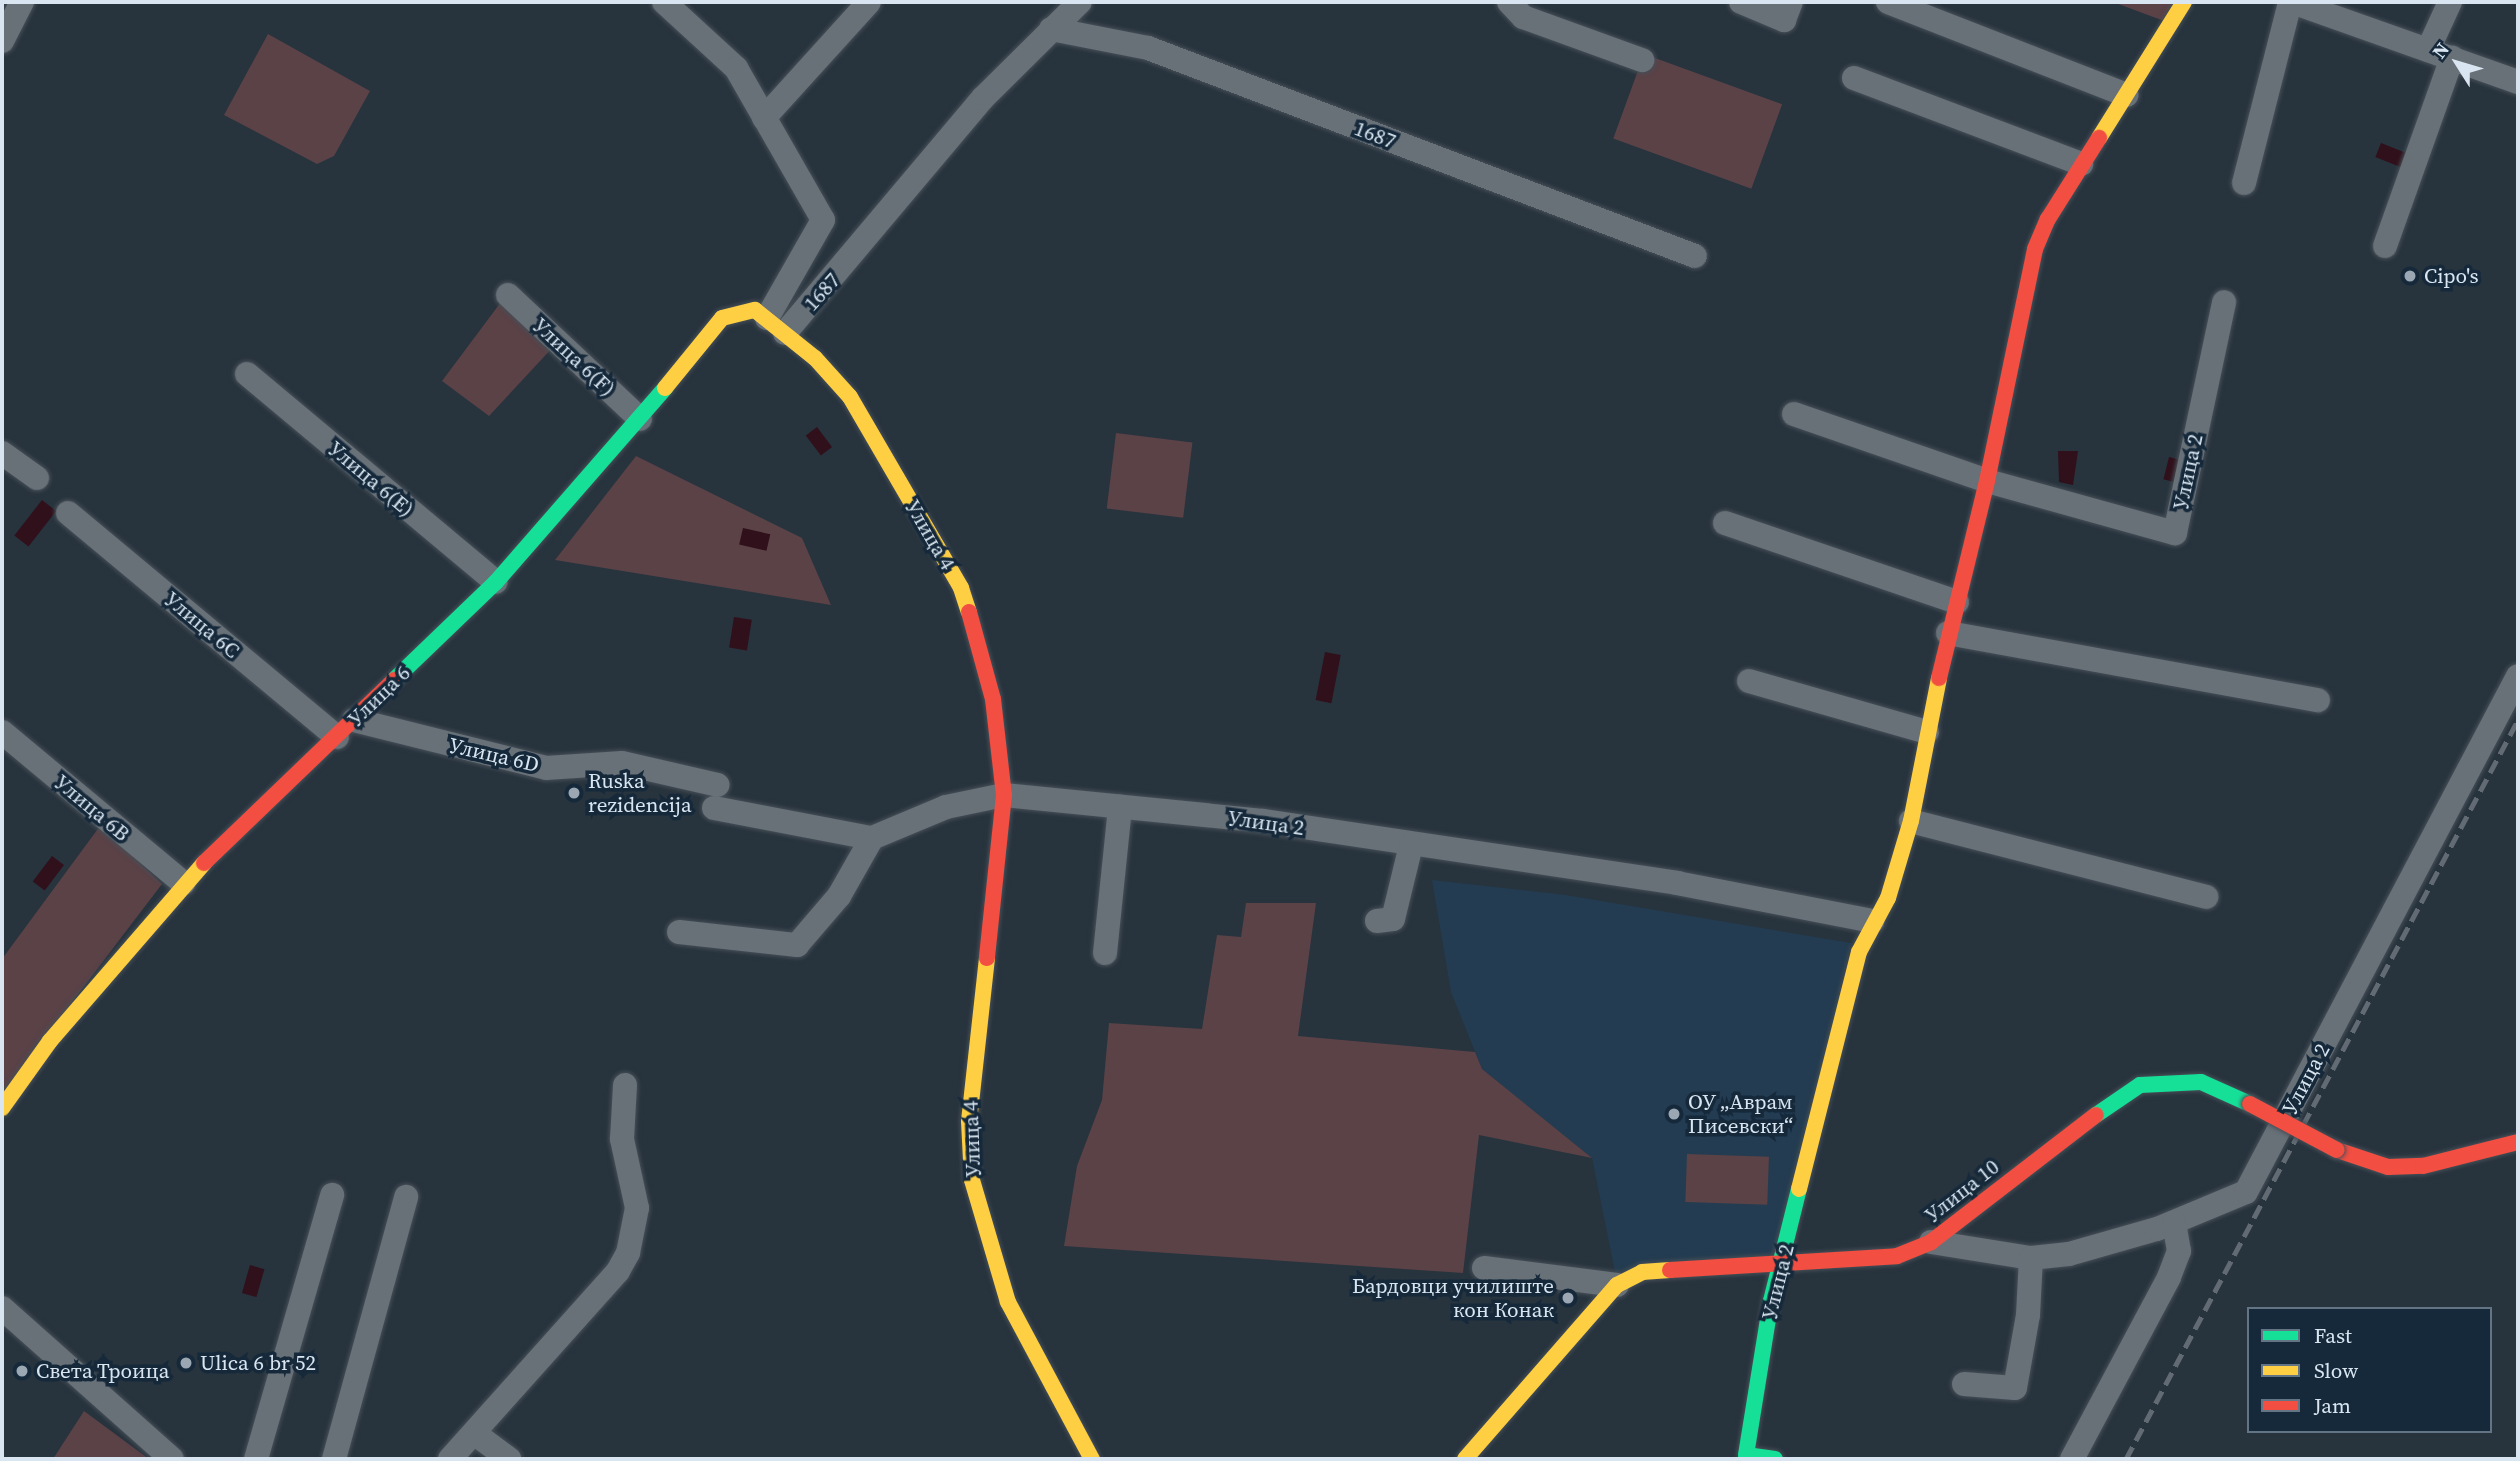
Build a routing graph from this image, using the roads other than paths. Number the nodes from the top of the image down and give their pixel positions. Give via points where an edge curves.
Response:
1 (22, 2) edge
2 (664, 2) edge
3 (869, 2) edge
4 (1080, 2) edge
5 (1509, 2) edge
6 (1741, 2) edge
7 (1791, 2) edge
8 (1888, 2) edge
9 (2184, 2) edge
10 (2291, 2) edge
11 (2450, 2) edge
12 (1051, 29) junction
13 (2, 41) edge
14 (2428, 50) junction
15 (2452, 58) junction
16 (1642, 60) dead end
17 (1854, 78) dead end
18 (2518, 82) edge
19 (2126, 94) junction
20 (764, 118) junction
21 (2081, 164) junction
22 (2244, 183) dead end
23 (2385, 246) dead end
24 (1695, 256) dead end
25 (508, 295) dead end
26 (2224, 302) dead end
27 (776, 326) junction
28 (247, 374) dead end
29 (1794, 414) dead end
30 (640, 419) junction
31 (2, 453) edge
32 (37, 478) dead end
33 (1987, 481) junction
34 (68, 513) dead end
35 (1725, 523) dead end
36 (496, 582) junction
37 (1957, 602) junction
38 (1948, 633) junction
39 (2518, 676) edge
40 (1749, 681) dead end
41 (2318, 700) dead end
42 (346, 729) junction
43 (2, 732) edge
44 (1927, 733) junction
45 (1004, 795) junction
46 (1120, 807) junction
47 (1911, 821) junction
48 (872, 838) junction
49 (1411, 845) junction
50 (183, 883) junction
51 (2206, 897) dead end
52 (1377, 921) dead end
53 (1872, 921) junction
54 (679, 932) dead end
55 (1105, 953) dead end
56 (625, 1084) dead end
57 (2, 1108) edge
58 (2518, 1142) edge
59 (332, 1195) dead end
60 (407, 1197) dead end
61 (2174, 1222) junction
62 (1931, 1242) junction
63 (2031, 1258) junction
64 (1783, 1260) junction
65 (1484, 1268) dead end
66 (1618, 1285) junction
67 (2, 1308) edge
68 (1964, 1384) dead end
69 (474, 1433) junction
70 (172, 1459) edge
71 (256, 1459) edge
72 (334, 1459) edge
73 (450, 1459) edge
74 (509, 1459) edge
75 (1092, 1459) edge
76 (1465, 1459) edge
77 (1775, 1459) edge
78 (2072, 1459) edge

1 - 13 street
2 - 20 street via 736,68
3 - 20 street
4 - 12 street, 1687
5 - 16 street via 1524,17
6 - 7 street via 1784,20
8 - 19 street
9 - 19 street, Улица 2
10 - 14 street
10 - 22 street
11 - 14 street
12 - 24 street, 1687 via 1148,48
12 - 27 street, 1687
14 - 15 street
15 - 18 street
15 - 23 street
17 - 21 street
19 - 21 street, Улица 2
20 - 27 street via 823,220
21 - 33 street, Улица 2 via 2035,250
25 - 30 street, Улица 6(F)
26 - 33 street, Улица 2 via 2175,533
27 - 30 street, Улица 6 via 754,310 722,318
27 - 45 street, Улица 4 via 815,358 850,397 961,588 993,699
28 - 36 street, Улица 6(E)
29 - 33 street, Улица 2
30 - 36 street, Улица 6
31 - 32 street
33 - 37 street, Улица 2
34 - 42 street, Улица 6C
35 - 37 street
36 - 42 street, Улица 6
37 - 38 street, Улица 2
38 - 41 street
38 - 44 street, Улица 2
39 - 61 street, Улица 2 via 2246,1192
40 - 44 street
42 - 48 street, Улица 6D via 546,768 622,763 716,796
42 - 50 street, Улица 6
43 - 50 street, Улица 6B
44 - 47 street, Улица 2
45 - 46 street, Улица 2
45 - 48 street via 946,807
45 - 75 street, Улица 4 via 970,1107 972,1180 1008,1302
46 - 49 street, Улица 2 via 1263,821
46 - 55 street
47 - 51 street
47 - 53 street, Улица 2 via 1888,898
48 - 54 street via 839,896 797,945
49 - 52 street via 1393,919
49 - 53 street, Улица 2 via 1677,883
50 - 57 street, Улица 6 via 50,1041
53 - 64 street, Улица 2 via 1859,952
56 - 69 street via 622,1139 637,1208 628,1253 618,1271
58 - 62 street, Улица 10, bridge via 2423,1166 2388,1167 2337,1150 2201,1082 2140,1085
59 - 71 street
60 - 72 street
61 - 63 street, Улица 2 via 2102,1246
61 - 78 street via 2179,1251 2169,1277
62 - 63 street, Улица 2
62 - 64 street, Улица 10 via 1897,1256
63 - 68 street via 2028,1315 2015,1388
64 - 66 street, Улица 10 via 1654,1270
64 - 77 street, Улица 2 via 1771,1301 1746,1455
65 - 66 street
66 - 76 street, Улица 10 via 1574,1329
67 - 70 street
69 - 73 street
69 - 74 street

